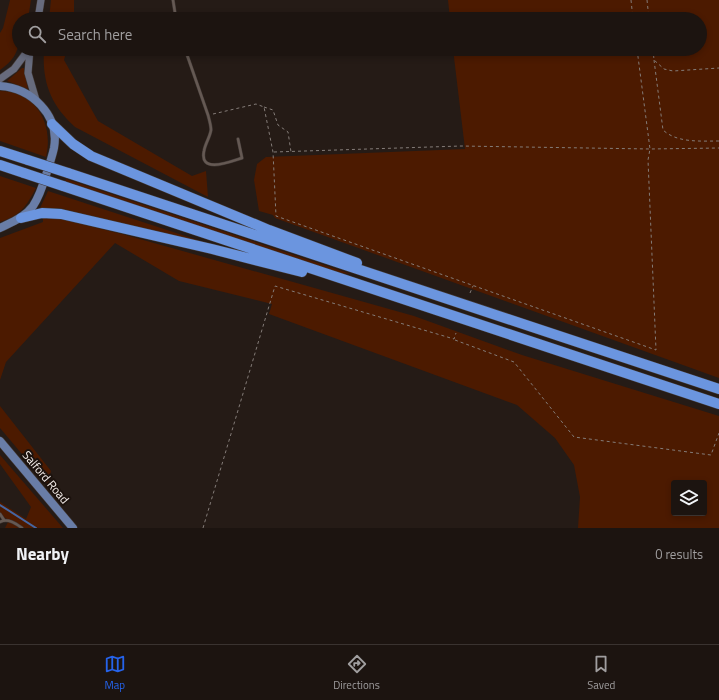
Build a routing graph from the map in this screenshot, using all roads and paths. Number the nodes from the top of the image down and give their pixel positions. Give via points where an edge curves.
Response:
1 (41, 0) edge
2 (174, 0) edge
3 (631, 0) edge
4 (647, 0) edge
5 (39, 12) edge
6 (175, 12) edge
7 (632, 12) edge
8 (648, 12) edge
9 (24, 56) edge
10 (29, 56) edge
11 (188, 56) edge
12 (638, 56) edge
13 (654, 56) edge
14 (654, 60) junction
15 (719, 68) edge
16 (0, 79) edge
17 (0, 86) edge
18 (36, 100) junction
19 (264, 107) junction
20 (208, 114) junction
21 (52, 124) junction
22 (238, 139) dead end
23 (719, 141) edge
24 (719, 148) edge
25 (650, 149) junction
26 (0, 151) edge
27 (273, 152) junction
28 (291, 152) junction
29 (0, 165) edge
30 (21, 218) junction
31 (0, 228) edge
32 (473, 285) junction
33 (470, 293) dead end
34 (391, 295) junction
35 (433, 295) junction
36 (456, 333) dead end
37 (454, 339) junction
38 (719, 389) edge
39 (719, 404) edge
40 (719, 433) edge
41 (0, 441) edge
42 (0, 514) edge
43 (4, 520) junction
44 (0, 522) edge
45 (22, 528) edge
46 (74, 528) edge
47 (203, 528) edge

1 - 5 street
2 - 6 lane
3 - 7 path
4 - 8 path
9 - 16 street via 14,69
10 - 18 street via 28,73
11 - 20 lane
12 - 25 path
13 - 14 path
14 - 15 path via 673,72
14 - 23 path via 662,130 676,138
17 - 18 main road via 21,91
18 - 21 main road
19 - 20 path via 256,104
19 - 27 path
19 - 28 path via 273,110 278,125 288,132
20 - 22 lane via 211,131 204,152 206,161 211,165 217,165 242,158
21 - 30 main road via 54,148 44,182 33,207
21 - 35 highway via 72,144 91,156
24 - 25 path
25 - 28 path via 461,146
25 - 32 path via 648,160 656,350
26 - 35 highway, bridge
27 - 28 path
27 - 32 path via 276,216
29 - 34 highway, bridge
30 - 31 main road
30 - 34 highway via 42,213 61,214 212,249
32 - 33 path
34 - 39 highway
35 - 38 highway
36 - 37 path
37 - 40 path via 514,362 574,437 711,455
37 - 47 path via 275,286
41 - 46 main road, Salford Road
42 - 43 lane
43 - 44 lane
43 - 45 lane

